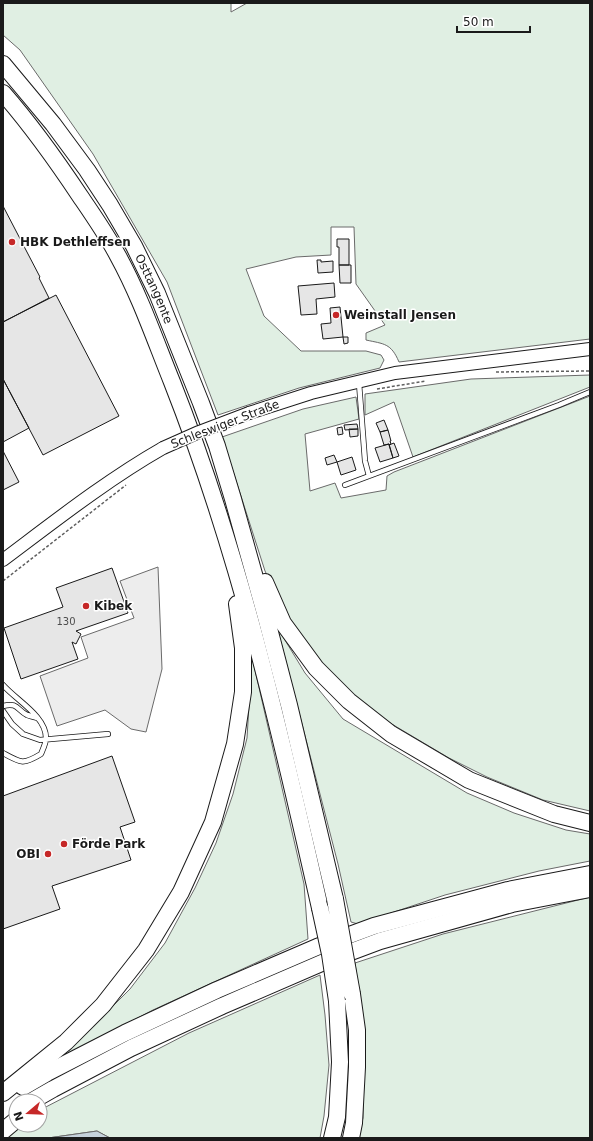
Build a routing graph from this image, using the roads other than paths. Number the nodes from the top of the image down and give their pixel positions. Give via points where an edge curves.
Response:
1 (3, 64) edge
2 (3, 93) edge
3 (590, 349) edge
4 (360, 387) junction
5 (590, 392) edge
6 (369, 476) junction
7 (345, 485) dead end
8 (233, 498) junction
9 (216, 506) junction
10 (3, 560) edge
11 (3, 685) edge
12 (3, 706) edge
13 (3, 712) edge
14 (39, 718) junction
15 (108, 734) dead end
16 (46, 740) junction
17 (3, 753) edge
18 (590, 823) edge
19 (590, 874) edge
20 (590, 889) edge
21 (52, 1089) junction
22 (3, 1093) edge
23 (45, 1093) edge
24 (47, 1093) edge
25 (3, 1099) edge
26 (332, 1138) edge
27 (351, 1138) edge

1 - 8 highway, Osttangente via 87,170 134,246 157,293 201,403
2 - 9 highway, Osttangente via 69,179 118,256 139,299 182,406
3 - 4 main road, Schleswiger Straße via 408,371
4 - 6 lane via 365,461
4 - 10 main road, Schleswiger Straße, bridge via 311,393 249,413 163,448 94,492
5 - 6 lane
6 - 7 lane
8 - 18 highway via 283,623 316,668 349,701 391,734 469,780 554,814
8 - 27 highway, bridge via 289,705 336,899 357,1030 354,1123
9 - 22 highway via 238,608 243,648 242,692 235,744 213,822 182,892 146,950 103,1006 66,1042
9 - 26 highway, bridge via 274,709 330,954 337,1001 340,1062 338,1117
11 - 14 lane
12 - 14 lane via 12,704 26,715
13 - 16 lane via 22,734
14 - 16 lane via 45,729
15 - 16 lane
16 - 17 lane via 41,754 29,761 17,761
19 - 25 highway via 508,890 374,926 317,947 132,1030 47,1073
20 - 21 highway via 512,904 380,941 324,962 208,1013 131,1048
21 - 23 highway
21 - 24 highway

